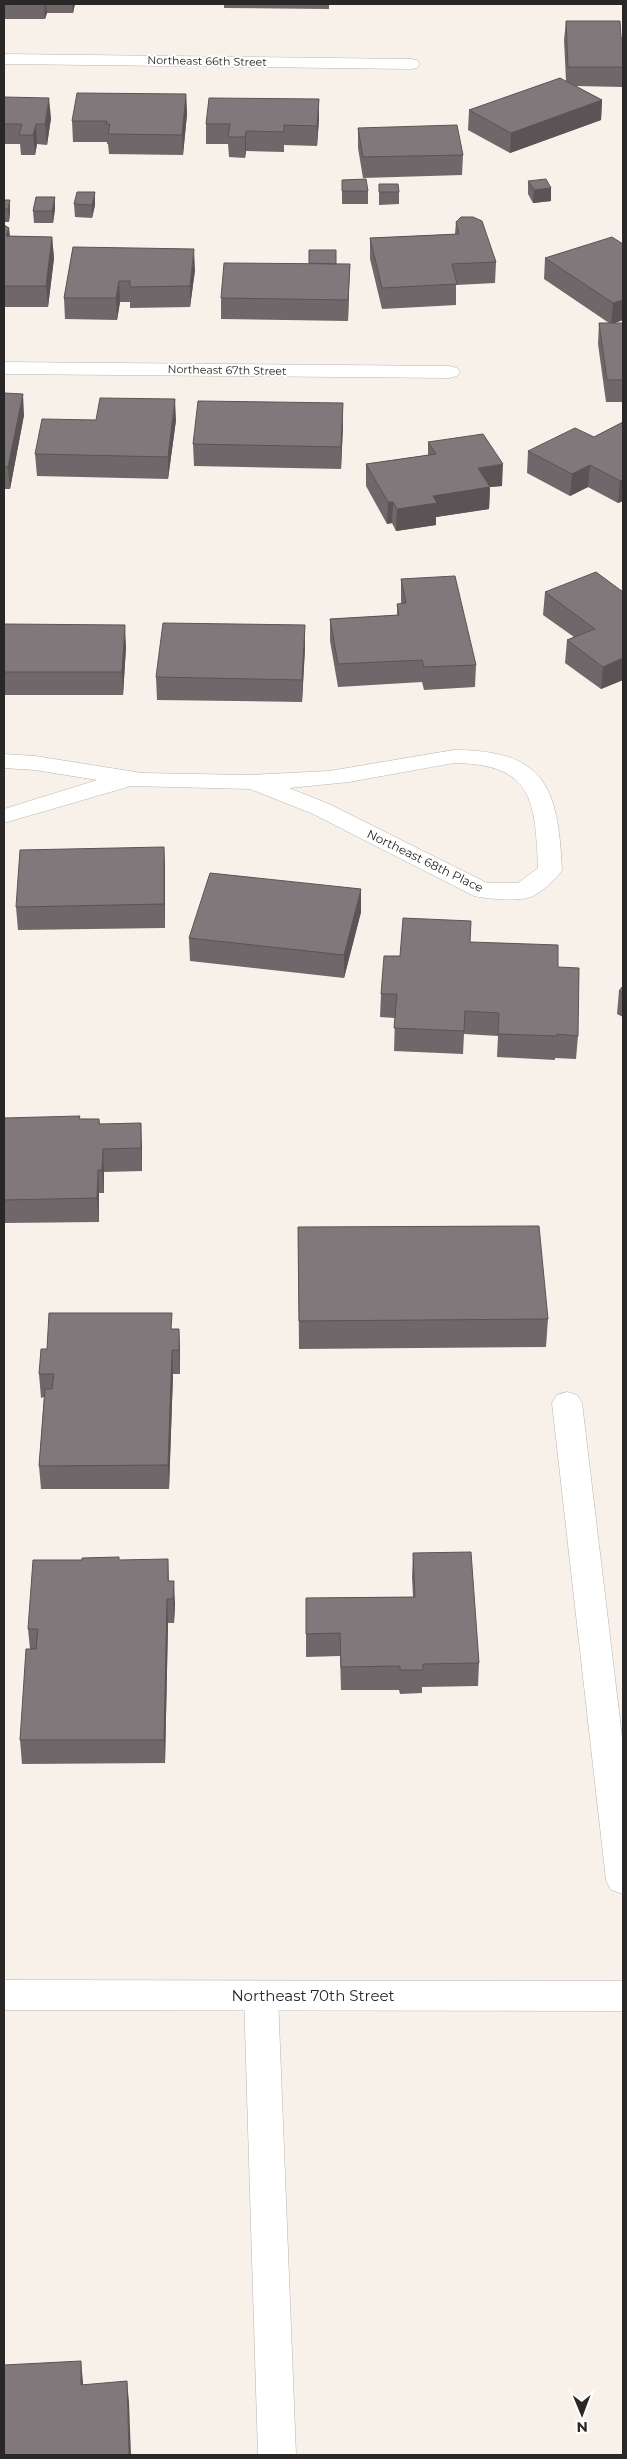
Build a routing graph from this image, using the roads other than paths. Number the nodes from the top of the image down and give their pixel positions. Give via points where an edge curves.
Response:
1 (4, 59) edge
2 (411, 64) dead end
3 (4, 368) edge
4 (450, 372) dead end
5 (4, 761) edge
6 (128, 779) junction
7 (256, 783) junction
8 (4, 816) edge
9 (567, 1403) dead end
10 (623, 1880) edge
11 (4, 1995) edge
12 (261, 1996) junction
13 (623, 1996) edge
14 (277, 2455) edge

1 - 2 street, Northeast 66th Street
3 - 4 street, Northeast 67th Street
5 - 6 street, Northeast 68th Place via 33,761
6 - 7 street, Northeast 68th Place
6 - 8 street, Northeast 68th Place
7 - 7 street, Northeast 68th Place via 321,810 483,891 524,891 550,870 547,815 538,789 516,768 478,756 444,758 348,775
9 - 10 street
11 - 12 street, Northeast 70th Street
12 - 13 street, Northeast 70th Street
12 - 14 street

